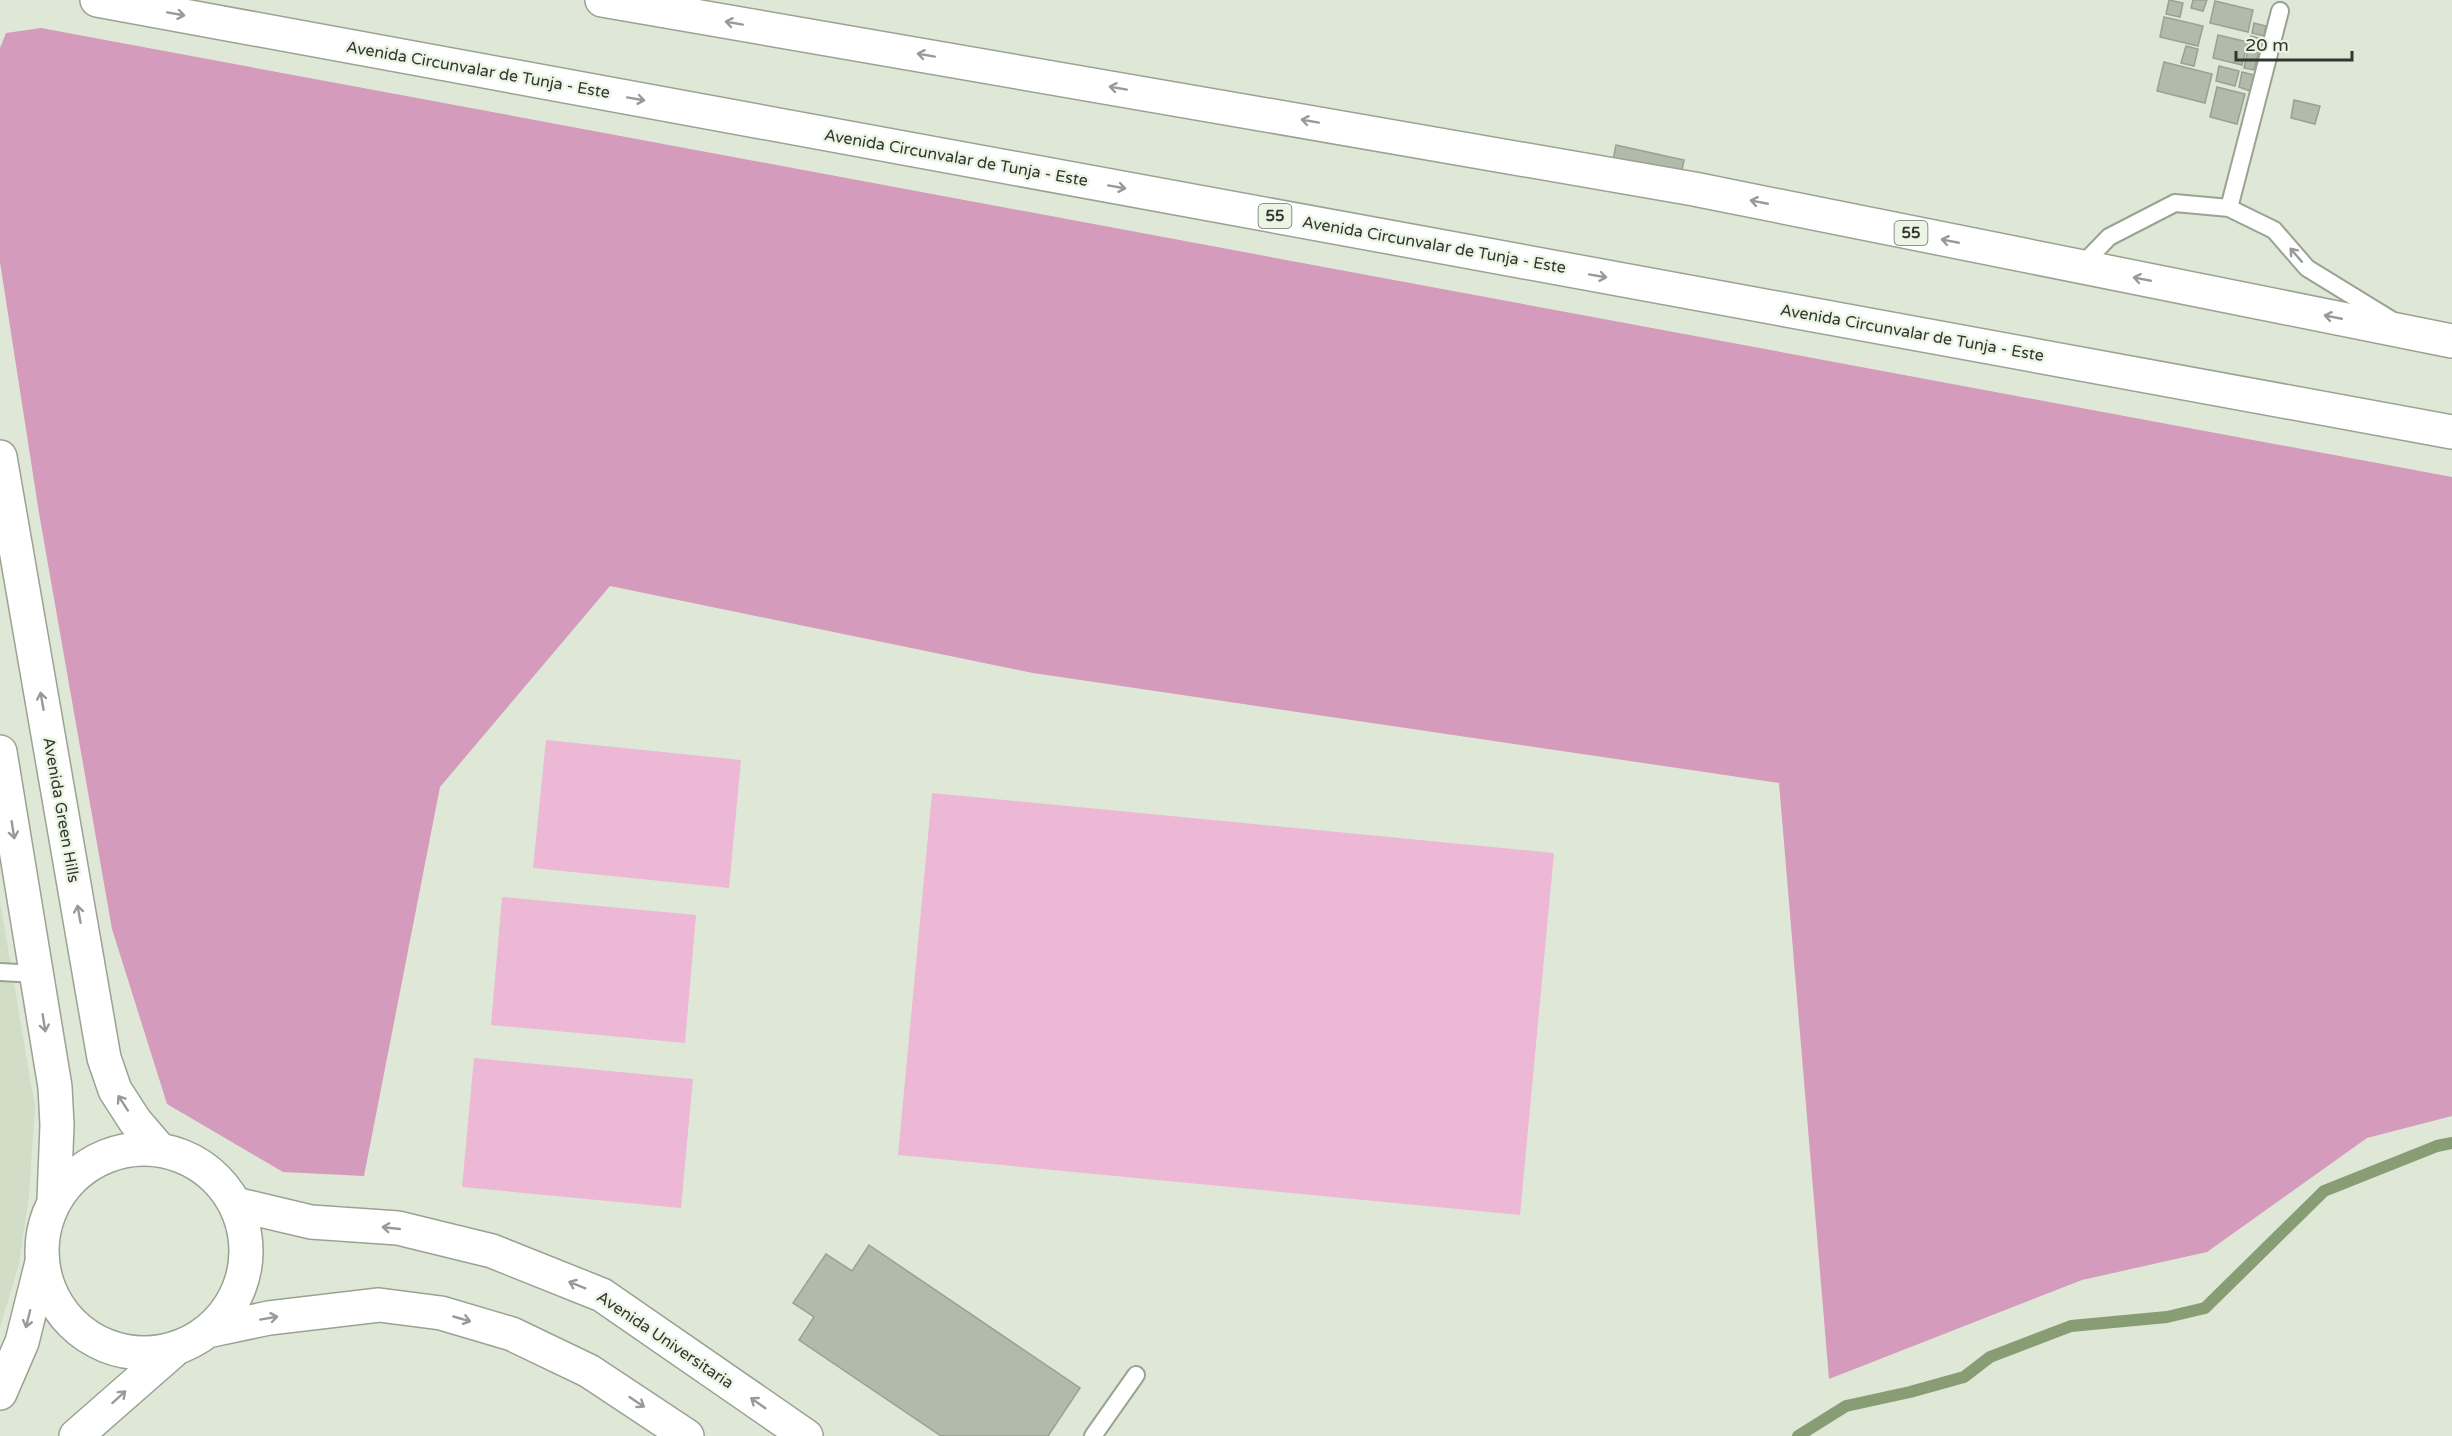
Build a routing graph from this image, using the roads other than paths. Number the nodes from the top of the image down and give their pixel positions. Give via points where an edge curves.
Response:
1 (98, 0) edge
2 (602, 0) edge
3 (2280, 11) dead end
4 (2229, 208) junction
5 (2080, 267) junction
6 (2414, 334) junction
7 (2452, 341) edge
8 (2452, 432) edge
9 (0, 457) edge
10 (0, 752) edge
11 (0, 972) edge
12 (36, 974) junction
13 (159, 1149) junction
14 (54, 1200) junction
15 (235, 1204) junction
16 (42, 1262) junction
17 (212, 1330) junction
18 (173, 1351) junction
19 (1136, 1375) dead end
20 (0, 1394) edge
21 (76, 1436) edge
22 (687, 1436) edge
23 (806, 1436) edge
24 (1093, 1436) edge

1 -> 8 main road, Avenida Circunvalar de Tunja - Este / 55
5 -> 2 main road, 55 via 1682,187
3 - 4 lane
4 - 5 lane via 2175,203 2109,237
6 -> 4 lane via 2307,268 2274,230
6 -> 5 main road, 55
6 - 7 main road, 55
13 -> 9 main road, Avenida Green Hills via 115,1090 104,1058
10 -> 12 main road
11 - 12 lane
12 -> 14 main road via 55,1087
13 - 14 main road via 128,1149 99,1159 74,1176
13 - 15 main road via 204,1167
14 - 16 main road via 43,1230
15 - 17 main road via 246,1236 245,1270 234,1303
23 -> 15 main road, Avenida Universitaria via 591,1290 492,1251 398,1228 311,1222
16 - 18 main road via 52,1297 73,1326 103,1346 137,1355
16 -> 20 main road via 22,1342
17 - 18 main road
17 -> 22 main road via 269,1318 379,1305 441,1313 512,1334 589,1371
21 -> 18 main road
19 - 24 lane

